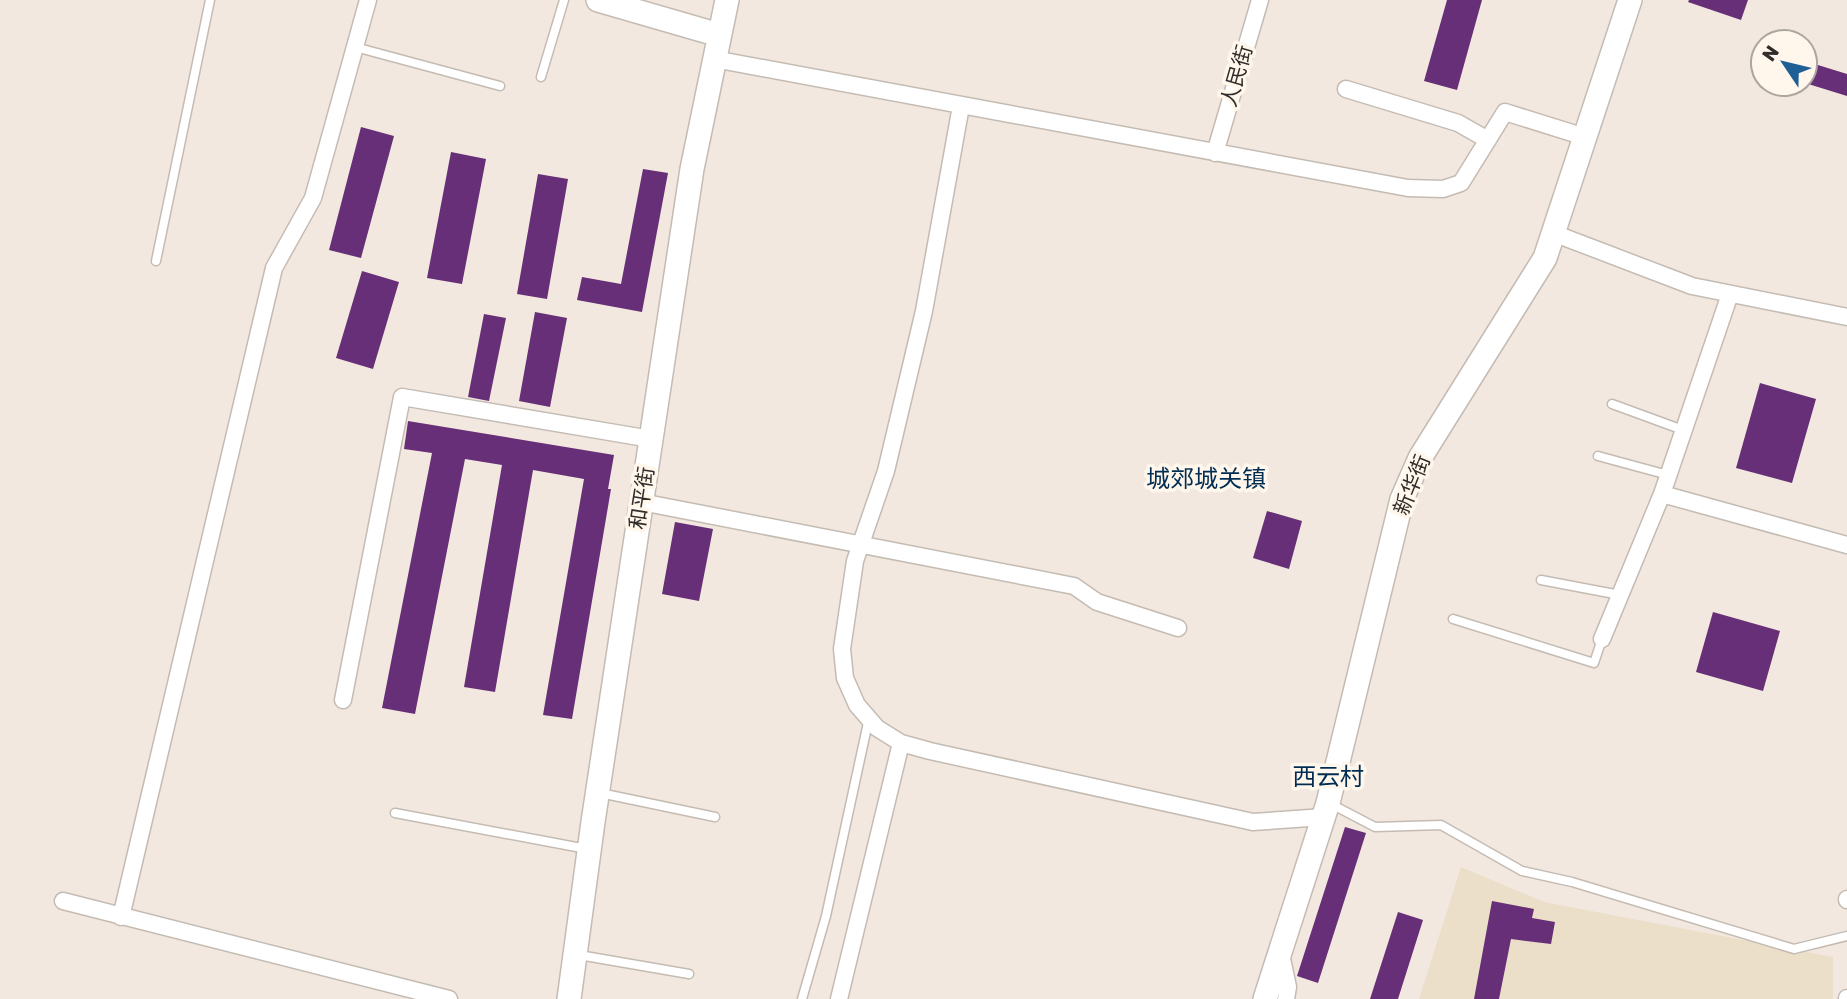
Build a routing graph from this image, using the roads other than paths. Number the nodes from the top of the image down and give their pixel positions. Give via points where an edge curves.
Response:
1 (210, 0) edge
2 (368, 0) edge
3 (564, 0) edge
4 (598, 0) edge
5 (727, 0) edge
6 (1260, 0) edge
7 (1630, 0) edge
8 (719, 35) junction
9 (355, 47) junction
10 (714, 59) junction
11 (541, 77) dead end
12 (500, 86) dead end
13 (1346, 89) dead end
14 (961, 106) junction
15 (1585, 137) junction
16 (1488, 140) junction
17 (1215, 153) junction
18 (1553, 233) junction
19 (156, 261) dead end
20 (1730, 294) junction
21 (1847, 317) edge
22 (1612, 404) dead end
23 (1684, 430) junction
24 (651, 439) junction
25 (1598, 456) dead end
26 (1668, 475) junction
27 (1662, 494) junction
28 (641, 502) junction
29 (861, 543) junction
30 (1847, 545) edge
31 (1541, 580) dead end
32 (1620, 595) junction
33 (1453, 619) dead end
34 (1178, 628) dead end
35 (1602, 639) joint
36 (343, 700) dead end
37 (869, 719) junction
38 (901, 743) junction
39 (597, 793) junction
40 (1326, 810) junction
41 (395, 813) dead end
42 (715, 817) dead end
43 (590, 850) junction
44 (63, 901) dead end
45 (121, 917) junction
46 (1847, 936) edge
47 (576, 954) junction
48 (1281, 954) junction
49 (689, 974) dead end
50 (449, 999) edge
51 (569, 999) edge
52 (802, 999) edge
53 (839, 999) edge
54 (1265, 999) edge
55 (1286, 999) edge

1 - 19 lane
2 - 9 street
3 - 11 lane
4 - 8 street
5 - 8 street, 和平街
6 - 17 street, 人民街
7 - 15 street, 新华街
8 - 10 street, 和平街
9 - 12 lane
9 - 45 street via 313,198 274,268
10 - 14 street
10 - 24 street, 和平街 via 692,169
13 - 16 street via 1458,123
14 - 17 street
14 - 29 street via 925,311 886,471
15 - 16 street via 1506,112
15 - 18 street, 新华街
16 - 17 street via 1461,183 1443,189 1408,188
18 - 20 street via 1692,286
18 - 40 street, 新华街 via 1545,258 1420,458 1402,499
20 - 21 street
20 - 23 street
22 - 23 lane
23 - 26 street
24 - 28 street, 和平街
24 - 36 street via 402,397
25 - 26 lane
26 - 27 street
27 - 30 street
27 - 32 street
28 - 29 street
28 - 39 street, 和平街
29 - 34 street via 1074,586 1097,602
29 - 37 street via 842,649 845,678
31 - 32 lane
32 - 35 street
33 - 35 lane via 1594,663
37 - 38 street
37 - 52 lane via 826,916
38 - 40 street via 1253,822
38 - 53 street
39 - 42 lane
39 - 43 street, 和平街
40 - 46 lane via 1375,827 1441,825 1522,871 1794,949
40 - 48 street, 新华街
41 - 43 lane
43 - 47 street, 和平街
44 - 45 street
45 - 50 street
47 - 49 lane
47 - 51 street, 和平街
48 - 54 street, 新华街
48 - 55 street via 1289,987

